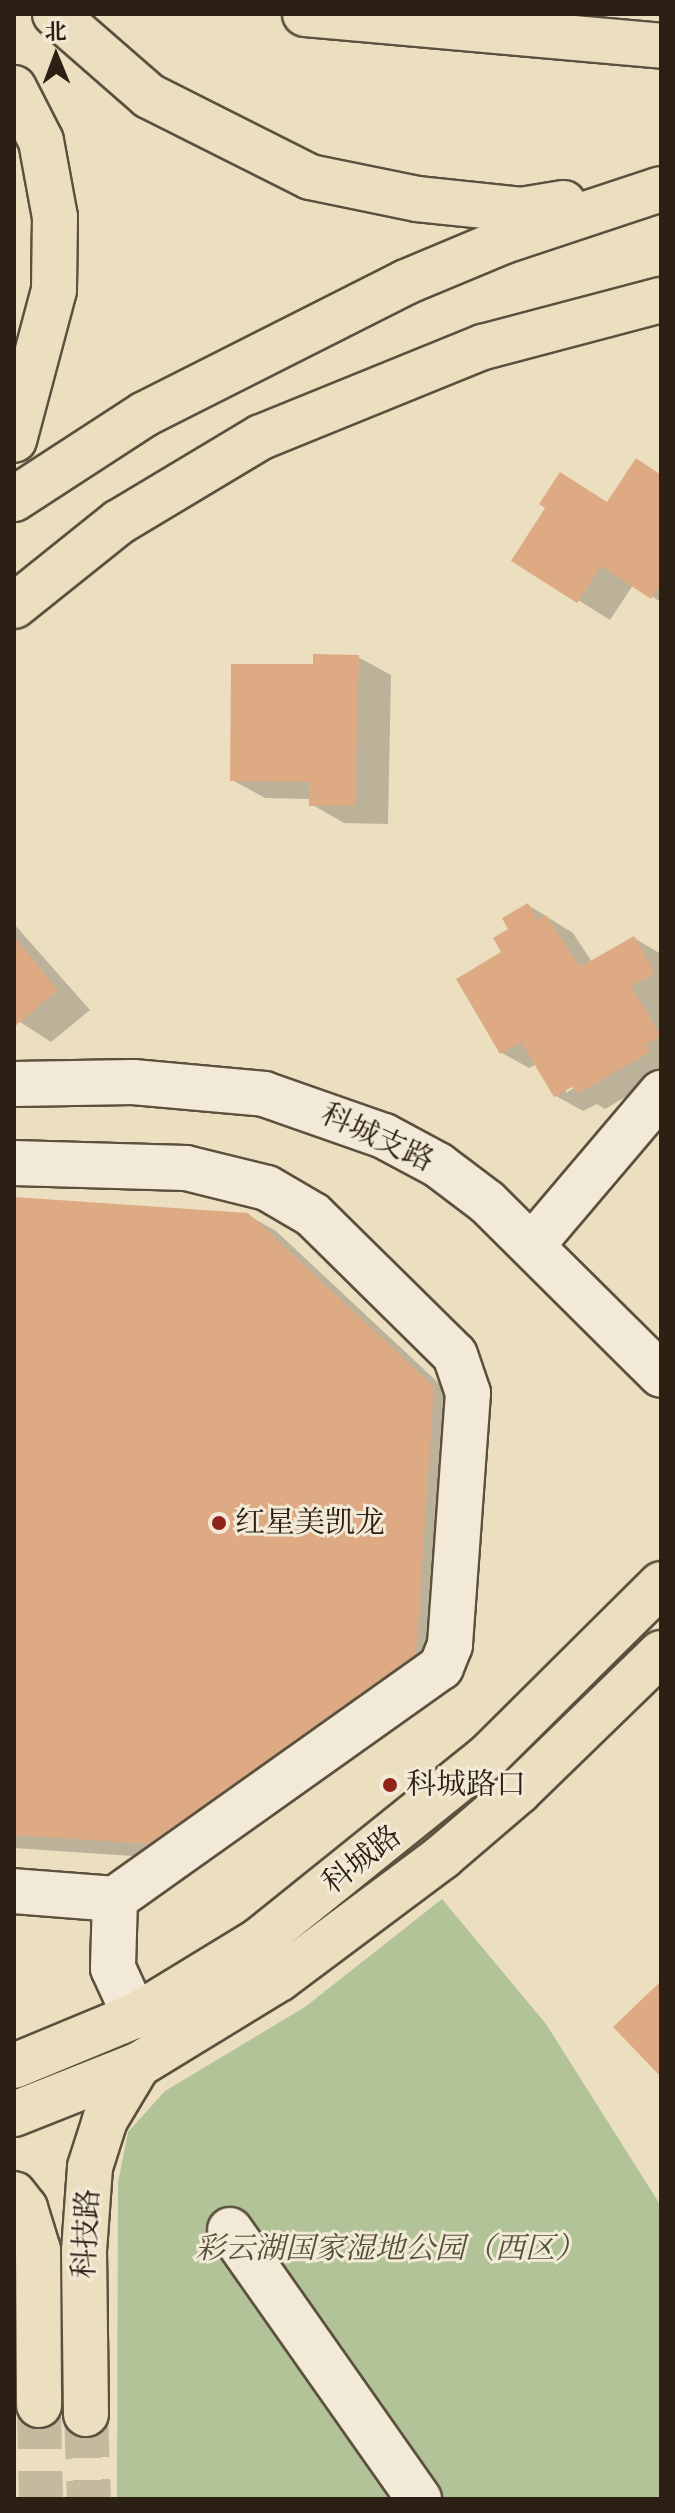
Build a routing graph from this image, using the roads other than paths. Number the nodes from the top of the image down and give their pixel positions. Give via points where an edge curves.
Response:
1 (55, 14) edge
2 (305, 14) edge
3 (661, 46) edge
4 (14, 88) edge
5 (661, 188) edge
6 (661, 300) edge
7 (14, 440) edge
8 (14, 499) edge
9 (14, 606) edge
10 (14, 1084) edge
11 (661, 1093) edge
12 (14, 1163) edge
13 (534, 1243) junction
14 (661, 1375) edge
15 (661, 1584) edge
16 (661, 1653) edge
17 (14, 1891) edge
18 (115, 1899) junction
19 (135, 2016) junction
20 (138, 2065) junction
21 (14, 2066) edge
22 (14, 2114) edge
23 (14, 2194) edge
24 (230, 2230) dead end
25 (39, 2405) tunnel mouth
26 (86, 2414) tunnel mouth
27 (419, 2499) edge

1 - 5 main road via 149,96 310,177 417,199 521,210
2 - 3 main road
4 - 7 main road via 41,141 55,217 54,290
5 - 8 main road via 504,241 406,282 145,414
6 - 9 main road via 483,347 261,437 119,522
10 - 13 street, 科城支路 via 197,1087 264,1094 324,1111 438,1165
11 - 13 street
12 - 18 street via 186,1168 267,1188 313,1215 455,1355 467,1378 450,1645 441,1667
13 - 14 street, 科城支路
15 - 19 main road, 科城路 via 488,1756 415,1819 258,1941
16 - 20 main road, 科城路 via 519,1791 442,1857 279,1979
17 - 18 street
18 - 19 street via 113,1968
19 - 21 main road, 科城路
20 - 22 main road, 科城路
20 - 26 main road, 科技路 via 105,2120 90,2167 84,2251
23 - 25 main road via 25,2208 38,2250
24 - 27 street

